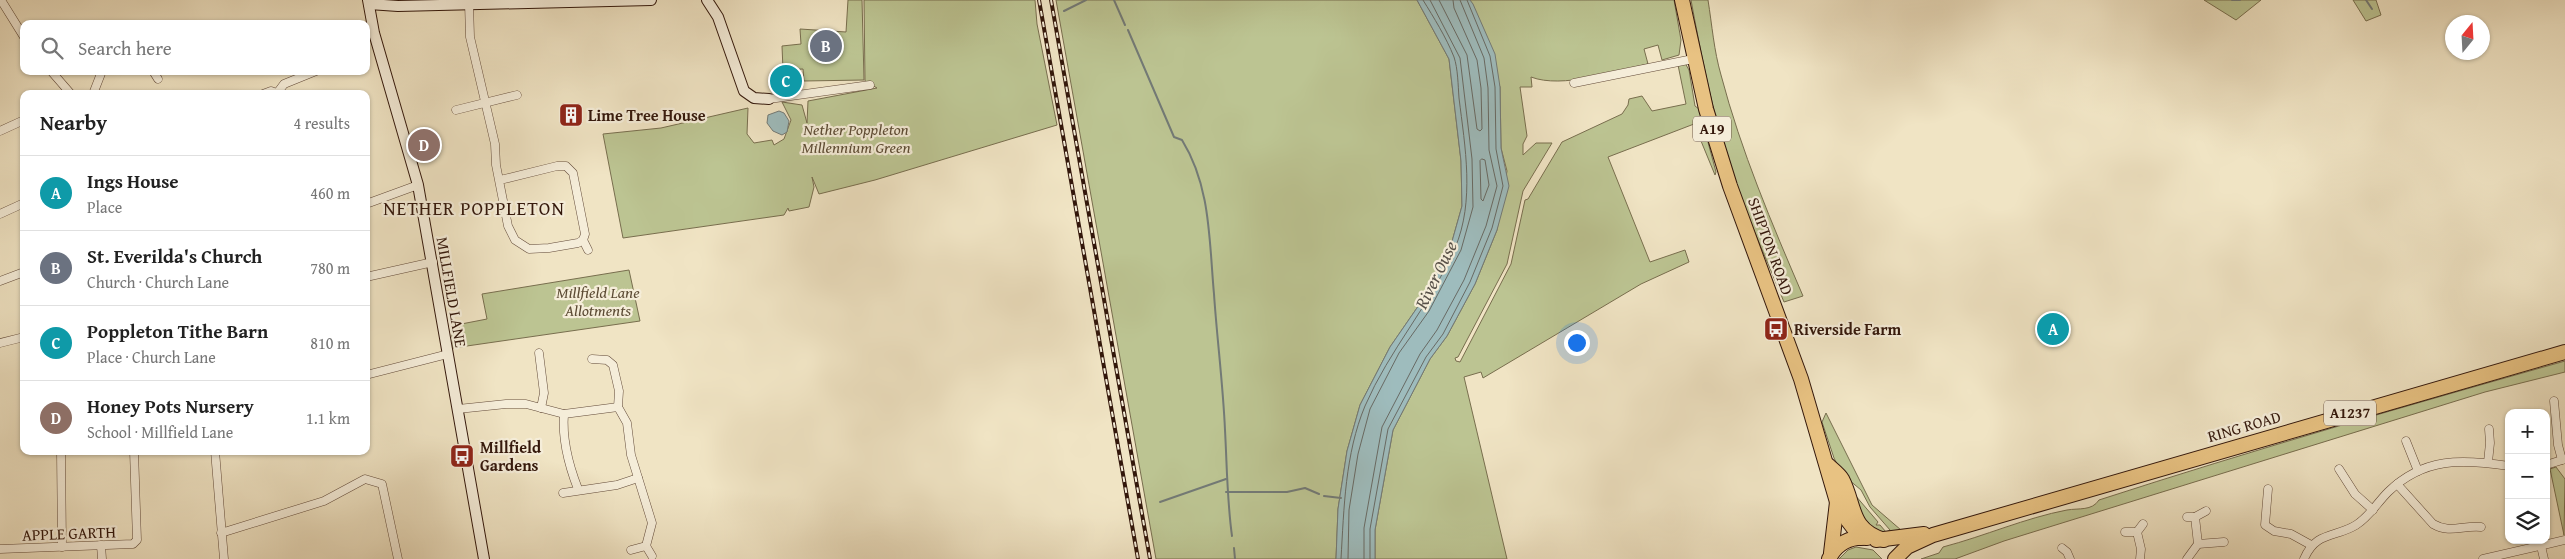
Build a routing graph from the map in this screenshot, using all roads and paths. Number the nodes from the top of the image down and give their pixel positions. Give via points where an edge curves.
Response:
1 (1, 0) edge
2 (546, 0) edge
3 (651, 0) edge
4 (707, 0) edge
5 (1682, 0) edge
6 (369, 2) edge
7 (399, 3) edge
8 (469, 3) junction
9 (20, 31) edge
10 (1693, 59) junction
11 (54, 75) edge
12 (100, 75) edge
13 (156, 75) edge
14 (306, 75) edge
15 (158, 79) dead end
16 (1574, 83) dead end
17 (870, 85) dead end
18 (66, 90) edge
19 (95, 90) edge
20 (280, 90) edge
21 (517, 95) dead end
22 (769, 99) joint
23 (486, 103) junction
24 (456, 110) dead end
25 (20, 122) edge
26 (0, 131) edge
27 (500, 180) junction
28 (418, 185) junction
29 (370, 203) edge
30 (20, 204) edge
31 (0, 214) edge
32 (584, 240) junction
33 (588, 250) dead end
34 (433, 262) junction
35 (20, 274) edge
36 (370, 276) edge
37 (0, 281) edge
38 (20, 337) edge
39 (0, 343) edge
40 (2565, 352) edge
41 (539, 353) dead end
42 (448, 354) junction
43 (592, 359) dead end
44 (370, 373) edge
45 (2554, 401) dead end
46 (618, 407) junction
47 (541, 408) junction
48 (458, 409) junction
49 (564, 414) junction
50 (2489, 429) dead end
51 (2406, 441) dead end
52 (61, 455) edge
53 (134, 455) edge
54 (215, 455) edge
55 (2564, 460) edge
56 (2488, 462) junction
57 (1828, 464) junction
58 (2550, 464) edge
59 (2505, 465) edge
60 (2339, 469) dead end
61 (2418, 471) junction
62 (638, 478) junction
63 (2397, 484) junction
64 (2268, 489) dead end
65 (578, 490) junction
66 (563, 493) dead end
67 (1837, 502) junction
68 (2373, 510) junction
69 (2206, 511) dead end
70 (2186, 517) dead end
71 (2195, 518) junction
72 (2143, 524) dead end
73 (2433, 524) junction
74 (2481, 527) dead end
75 (1954, 529) junction
76 (2125, 532) dead end
77 (2137, 532) junction
78 (2426, 532) dead end
79 (221, 533) junction
80 (1933, 535) junction
81 (1873, 539) junction
82 (2565, 540) edge
83 (2224, 542) dead end
84 (2198, 544) junction
85 (102, 545) junction
86 (2312, 545) junction
87 (646, 546) junction
88 (2541, 546) junction
89 (62, 547) junction
90 (2062, 548) dead end
91 (0, 549) edge
92 (631, 550) dead end
93 (1830, 554) edge
94 (652, 556) dead end
95 (102, 559) edge
96 (224, 559) edge
97 (398, 559) edge
98 (484, 559) edge
99 (1893, 559) edge
100 (1905, 559) edge
101 (2070, 559) edge
102 (2140, 559) edge
103 (2187, 559) edge
104 (2304, 559) edge
105 (2483, 559) edge
106 (2544, 559) edge

1 - 9 street
2 - 3 street
2 - 8 street
4 - 22 street via 718,18 744,91 754,98
5 - 10 highway, SHIPTON ROAD / A19
6 - 7 street
6 - 28 street, MILLFIELD LANE via 374,33
7 - 8 street
8 - 23 street via 470,37
10 - 16 street
10 - 57 highway, SHIPTON ROAD / A19 via 1728,180 1801,379
11 - 18 street
12 - 19 street
13 - 15 street
14 - 20 street via 284,84
17 - 22 street
21 - 23 street
23 - 24 street
23 - 27 street
25 - 26 street
27 - 32 street via 508,226 515,240 529,249 578,244
27 - 32 street via 566,166 573,173
28 - 29 street
28 - 34 street, MILLFIELD LANE
30 - 31 street
32 - 33 street
34 - 36 street
34 - 42 street, MILLFIELD LANE
35 - 37 street
38 - 39 street
40 - 75 highway, RING ROAD / A1237
41 - 47 street via 544,393
42 - 44 street
42 - 48 street, MILLFIELD LANE
43 - 46 street via 607,360 613,365 619,391
45 - 55 street via 2558,445
46 - 49 street
46 - 62 street via 627,423
47 - 48 street via 506,404
47 - 49 street
48 - 98 street, MILLFIELD LANE
49 - 65 street via 570,469
50 - 56 street
51 - 61 street
52 - 89 street
53 - 85 street, APPLE GARTH via 138,540 133,544
54 - 79 street
55 - 58 street
56 - 59 street
56 - 61 street via 2445,462
57 - 67 highway, SHIPTON ROAD / A19
57 - 81 highway via 1842,478 1857,522
60 - 68 street via 2355,494
61 - 63 street
62 - 65 street via 616,485
62 - 87 street via 652,524
63 - 68 street
63 - 73 street
64 - 86 street via 2265,525
65 - 66 street
67 - 81 highway, SHIPTON ROAD / A19 via 1848,521
67 - 93 highway, SHIPTON ROAD / A19
68 - 86 street via 2355,526
69 - 71 street
70 - 71 street
71 - 84 street
72 - 77 street
73 - 74 street via 2447,530
73 - 78 street
75 - 80 highway, RING ROAD / A1237
75 - 100 highway via 1937,543
76 - 77 street
77 - 102 street
79 - 96 street
79 - 97 street via 324,501 365,479 374,480 382,484
80 - 81 highway, RING ROAD / A1237
80 - 99 highway, RING ROAD / A1237 via 1907,547
81 - 93 highway, RING ROAD via 1840,545
81 - 99 highway via 1886,548
82 - 88 street
83 - 84 street
84 - 103 street
85 - 89 street, APPLE GARTH
85 - 95 street
86 - 104 street
87 - 92 street
87 - 94 street
88 - 105 street
88 - 106 street
89 - 91 street, APPLE GARTH
90 - 101 street

